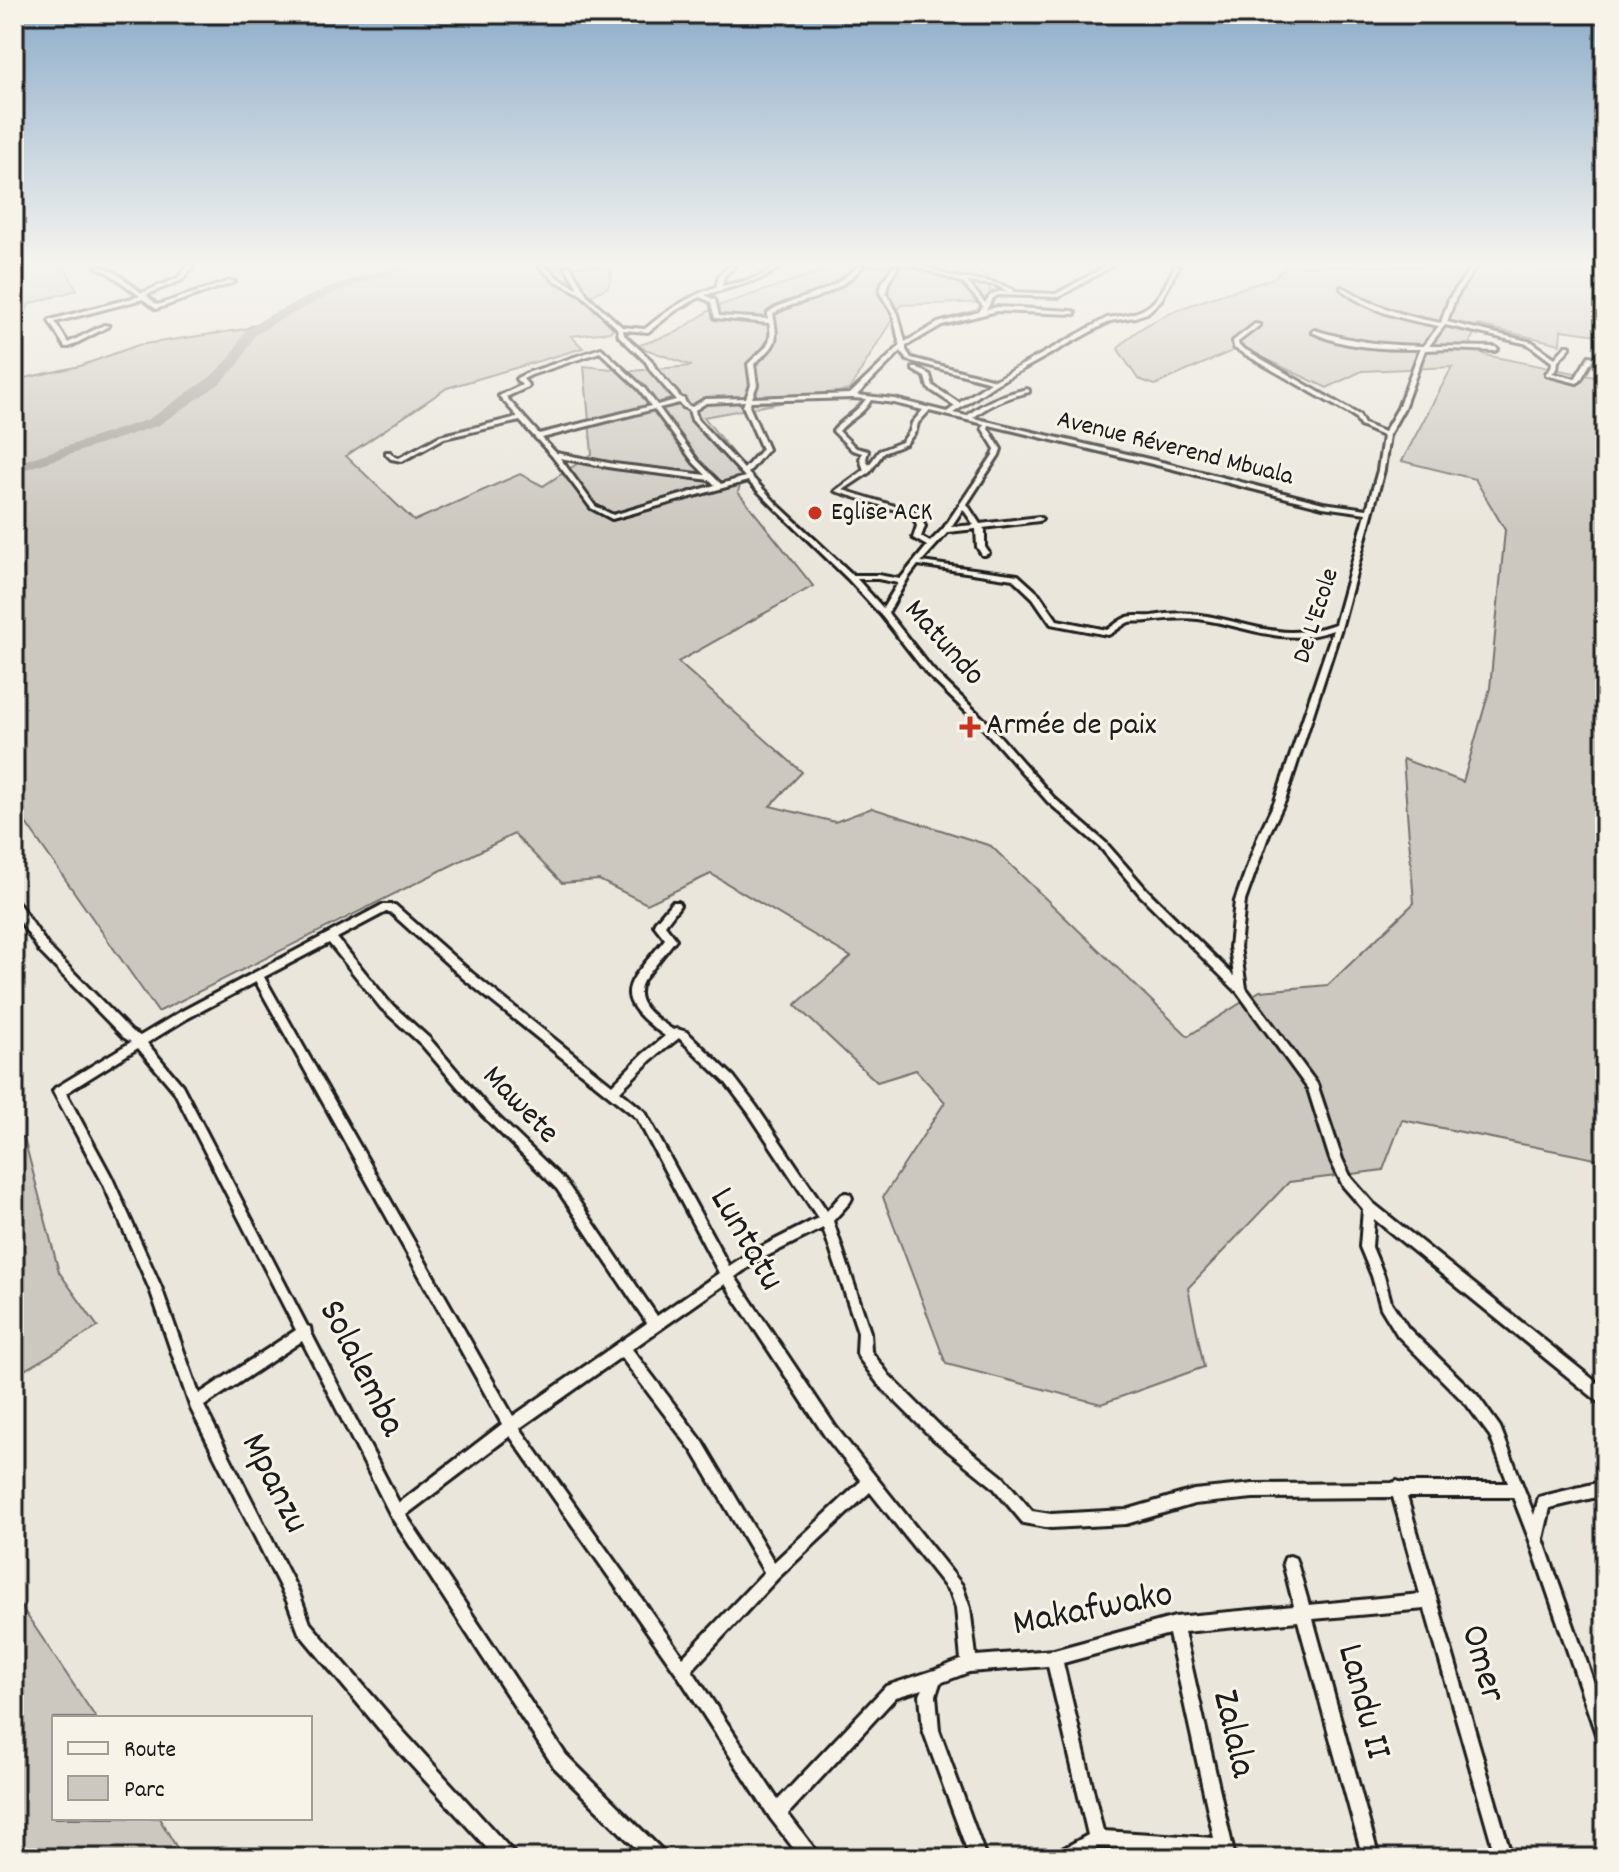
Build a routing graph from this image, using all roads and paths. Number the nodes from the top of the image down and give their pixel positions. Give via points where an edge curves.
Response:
1 (589, 353) edge
2 (605, 353) edge
3 (641, 353) edge
4 (762, 353) edge
5 (895, 353) edge
6 (905, 353) edge
7 (1047, 353) edge
8 (1247, 353) edge
9 (1421, 353) edge
10 (1544, 353) edge
11 (1562, 353) edge
12 (1591, 357) dead end
13 (1555, 361) junction
14 (915, 369) dead end
15 (996, 382) junction
16 (1027, 391) dead end
17 (852, 396) junction
18 (870, 397) junction
19 (748, 399) junction
20 (683, 401) junction
21 (700, 402) junction
22 (655, 406) junction
23 (959, 406) junction
24 (692, 409) junction
25 (927, 409) junction
26 (947, 414) junction
27 (519, 419) junction
28 (968, 419) junction
29 (987, 424) junction
30 (1386, 435) junction
31 (537, 437) junction
32 (388, 453) dead end
33 (554, 455) junction
34 (868, 471) junction
35 (748, 475) junction
36 (712, 478) junction
37 (720, 486) junction
38 (964, 505) junction
39 (1369, 511) junction
40 (1039, 519) dead end
41 (977, 524) junction
42 (946, 530) junction
43 (931, 545) junction
44 (985, 553) dead end
45 (916, 563) junction
46 (851, 577) junction
47 (902, 582) junction
48 (884, 613) junction
49 (1338, 625) junction
50 (14, 904) edge
51 (675, 905) dead end
52 (330, 937) junction
53 (258, 976) junction
54 (1242, 990) junction
55 (672, 1035) junction
56 (139, 1041) junction
57 (612, 1092) junction
58 (846, 1198) dead end
59 (1369, 1207) junction
60 (826, 1220) junction
61 (727, 1275) junction
62 (655, 1324) junction
63 (305, 1331) junction
64 (623, 1348) junction
65 (1605, 1398) edge
66 (196, 1404) junction
67 (511, 1426) junction
68 (871, 1482) junction
69 (1397, 1488) junction
70 (1605, 1488) edge
71 (1516, 1490) junction
72 (397, 1513) junction
73 (1537, 1541) junction
74 (1290, 1563) dead end
75 (773, 1573) junction
76 (1430, 1601) junction
77 (1305, 1613) junction
78 (1175, 1625) junction
79 (1054, 1658) junction
80 (969, 1664) junction
81 (682, 1669) junction
82 (935, 1678) junction
83 (1605, 1737) edge
84 (777, 1813) junction
85 (1097, 1839) junction
86 (1226, 1852) edge
87 (507, 1858) edge
88 (658, 1858) edge
89 (811, 1858) edge
90 (978, 1858) edge
91 (1063, 1858) edge
92 (1371, 1858) edge
93 (1504, 1858) edge

1 - 27 street via 519,379 526,386 501,397
2 - 22 street
3 - 20 street, Matundo
4 - 19 street via 751,364 754,385
5 - 17 street
6 - 15 street via 911,361
7 - 15 street
8 - 30 street
9 - 30 street, De L'Ecole
10 - 13 street
11 - 13 street
12 - 13 street via 1577,381 1548,374
14 - 23 street via 928,376 930,387
15 - 23 street
16 - 28 street via 1003,397
17 - 18 street, Avenue Réverend Mbuala
17 - 19 street, Avenue Réverend Mbuala
18 - 25 street, Avenue Réverend Mbuala
18 - 34 street via 861,414 836,431 854,449 866,452
19 - 21 street, Avenue Réverend Mbuala
19 - 35 street via 746,408 765,449
20 - 21 street, Avenue Réverend Mbuala
20 - 22 street, Avenue Réverend Mbuala
20 - 24 street, Matundo
21 - 24 street
22 - 31 street, Avenue Réverend Mbuala
22 - 36 street
23 - 26 street
24 - 35 street, Matundo via 694,419
25 - 26 street, Avenue Réverend Mbuala
25 - 34 street via 904,443 881,452
26 - 28 street, Avenue Réverend Mbuala
27 - 31 street
27 - 32 street via 442,437 400,460
28 - 29 street, Avenue Réverend Mbuala
29 - 38 street via 998,449
29 - 39 street, Avenue Réverend Mbuala via 1323,505
30 - 39 street, De L'Ecole
31 - 33 street
33 - 36 street
33 - 37 street via 593,507 612,517
34 - 43 street via 838,491 922,516 917,538
35 - 37 street
35 - 46 street, Matundo
36 - 37 street
38 - 41 street
38 - 42 street
39 - 49 street, De L'Ecole
40 - 41 street
41 - 42 street
41 - 44 street
42 - 43 street
43 - 45 street
45 - 47 street
45 - 49 street via 1015,577 1054,622 1108,633 1129,619 1146,622 1180,615 1278,636 1315,635
46 - 47 street
46 - 48 street, Matundo
47 - 48 street
48 - 54 street, Matundo via 930,672 1051,800 1103,845
49 - 54 street, De L'Ecole via 1280,801 1240,901 1235,947
50 - 56 street, Solalemba via 44,949
51 - 55 street via 659,925 671,939 639,975 633,991 639,1011
52 - 53 street
52 - 57 street, Luntatu via 390,907
52 - 62 street, Mawete via 385,1005 561,1185
53 - 56 street
53 - 67 street
54 - 59 street, Matundo via 1318,1097 1336,1159
55 - 57 street
55 - 60 street via 683,1035 730,1080
56 - 63 street, Solalemba via 178,1088
56 - 66 street, Mpanzu via 59,1091 157,1291
57 - 61 street, Luntatu via 641,1115
58 - 60 street
59 - 65 street, Matundo
59 - 71 street via 1367,1255 1392,1317 1485,1416 1507,1457
60 - 61 street
60 - 69 street via 864,1332 864,1353 884,1380 937,1433 998,1482 1028,1518 1126,1517 1194,1497 1253,1491
61 - 62 street
61 - 68 street, Luntatu via 830,1431
62 - 64 street
63 - 66 street
63 - 72 street, Solalemba
64 - 67 street
64 - 75 street via 698,1447
66 - 87 street, Mpanzu via 294,1598 304,1628
67 - 72 street
67 - 81 street
68 - 75 street
68 - 80 street, Luntatu via 957,1590
69 - 71 street
69 - 76 street, Omer
70 - 73 street via 1544,1502
71 - 73 street
72 - 88 street, Solalemba via 560,1761
73 - 83 street
74 - 77 street, Landu II
75 - 81 street
76 - 77 street, Makafwako
76 - 93 street, Omer
77 - 78 street, Makafwako
77 - 92 street, Landu II
78 - 79 street, Makafwako
78 - 86 street, Zalala
79 - 80 street, Makafwako
79 - 85 street
80 - 82 street, Makafwako
81 - 84 street
82 - 84 street, Makafwako via 891,1691
82 - 90 street via 928,1695 931,1730
84 - 89 street
85 - 86 street
85 - 91 street

